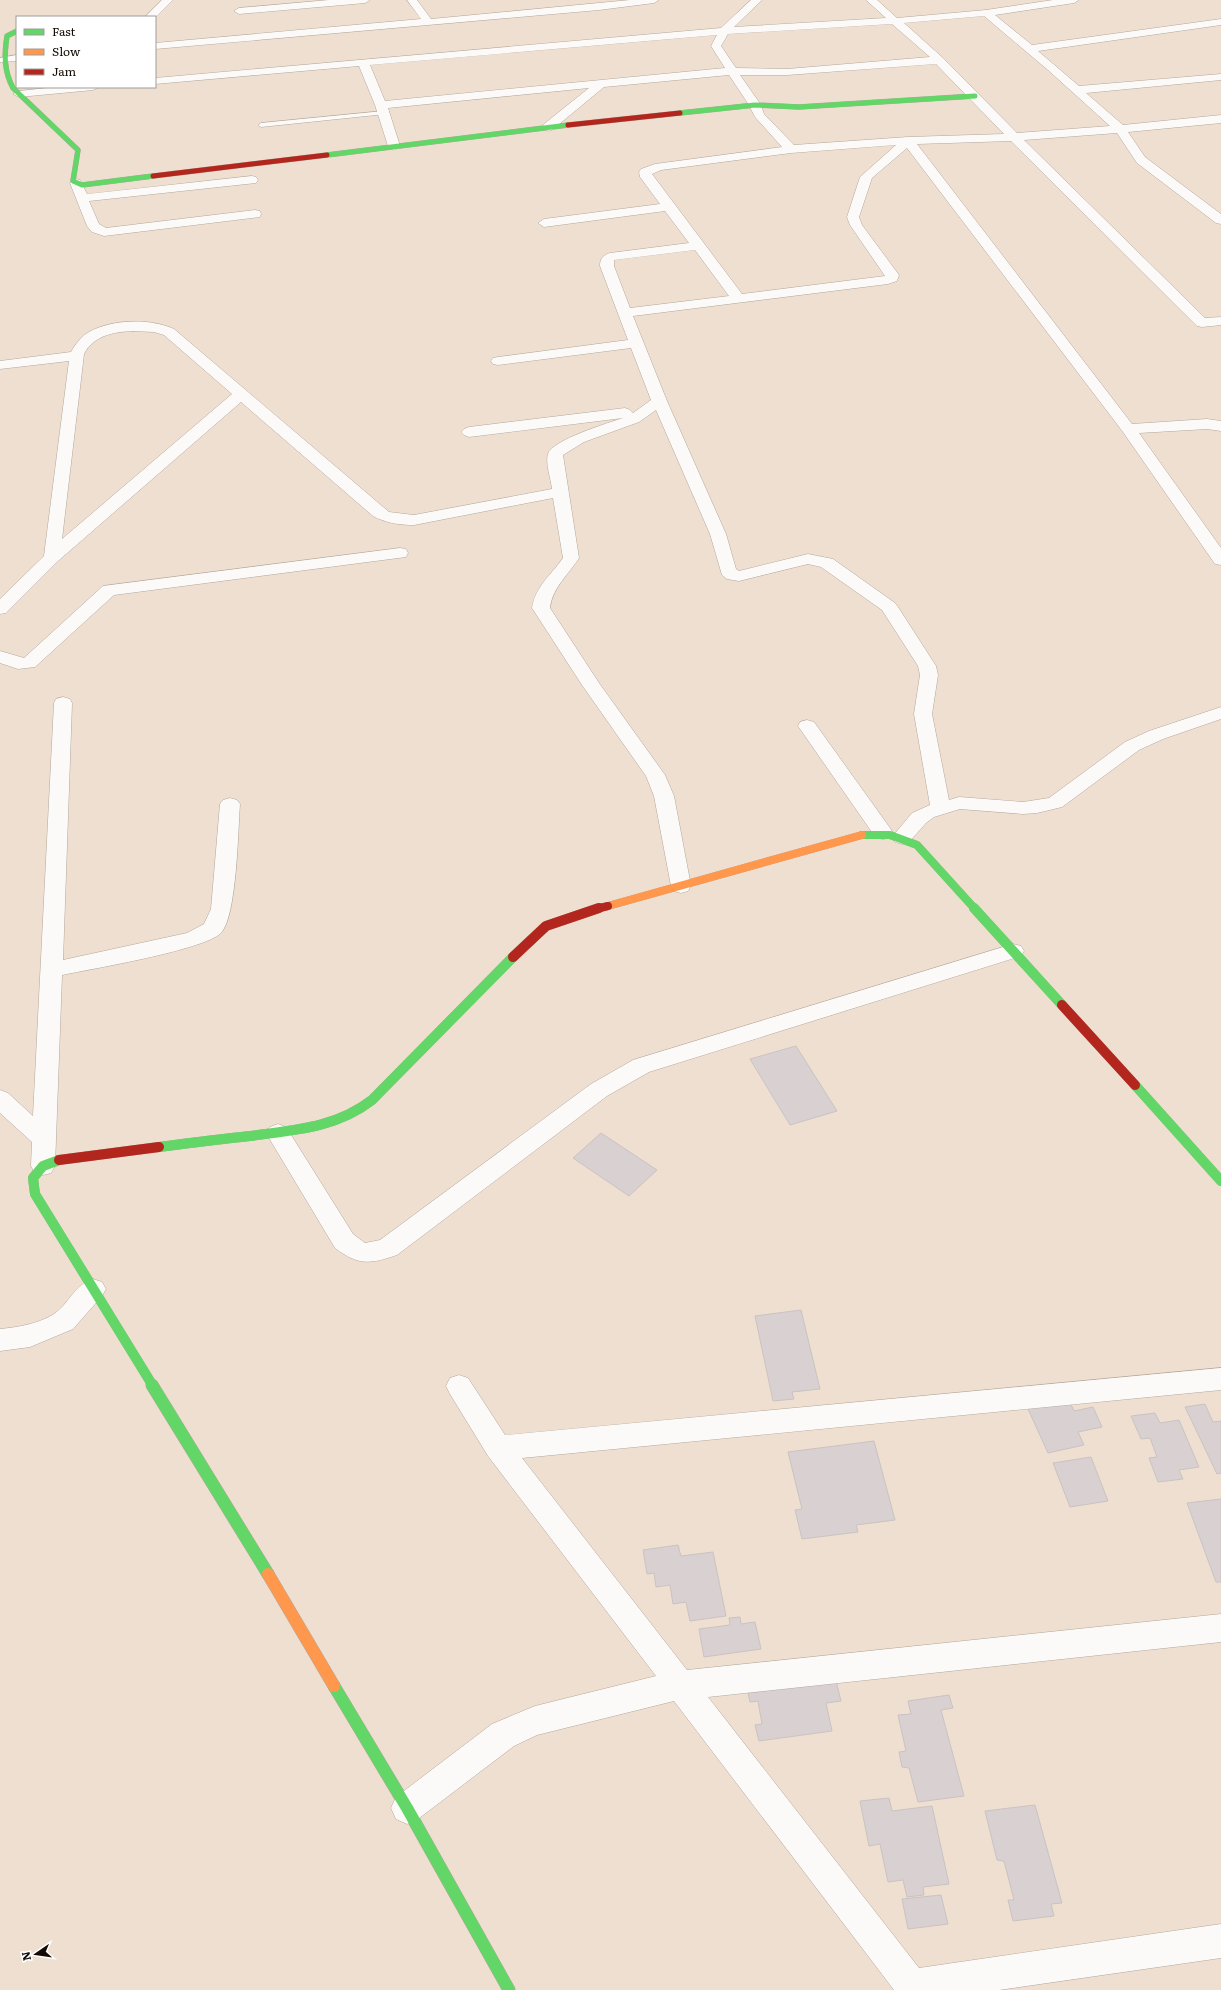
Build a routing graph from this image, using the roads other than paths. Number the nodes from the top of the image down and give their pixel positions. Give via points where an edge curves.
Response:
1 (168, 0) edge
2 (365, 0) edge
3 (412, 0) edge
4 (654, 0) edge
5 (757, 0) edge
6 (871, 0) edge
7 (1074, 0) edge
8 (323, 2) edge
9 (239, 11) dead end
10 (986, 13) junction
11 (151, 16) edge
12 (427, 21) junction
13 (894, 21) junction
14 (1221, 22) edge
15 (724, 31) junction
16 (16, 32) edge
17 (156, 46) edge
18 (1030, 49) junction
19 (16, 58) edge
20 (4, 60) junction
21 (939, 60) junction
22 (363, 63) junction
23 (731, 71) junction
24 (1221, 78) edge
25 (156, 82) edge
26 (602, 83) junction
27 (83, 88) edge
28 (1078, 90) junction
29 (20, 94) junction
30 (975, 96) junction
31 (755, 105) junction
32 (382, 109) junction
33 (1221, 119) edge
34 (260, 125) dead end
35 (548, 127) junction
36 (1120, 129) junction
37 (1014, 137) junction
38 (908, 141) junction
39 (394, 146) junction
40 (791, 149) junction
41 (252, 180) dead end
42 (76, 183) junction
43 (82, 198) junction
44 (669, 207) junction
45 (255, 214) dead end
46 (1221, 220) edge
47 (544, 223) dead end
48 (698, 246) junction
49 (738, 299) junction
50 (625, 313) junction
51 (1221, 321) edge
52 (636, 343) junction
53 (77, 356) junction
54 (498, 361) dead end
55 (0, 366) edge
56 (242, 394) junction
57 (653, 406) junction
58 (1221, 426) edge
59 (1128, 429) junction
60 (469, 432) dead end
61 (560, 492) junction
62 (400, 553) dead end
63 (52, 557) junction
64 (1221, 560) edge
65 (6, 597) edge
66 (0, 609) edge
67 (0, 656) edge
68 (63, 703) dead end
69 (1221, 713) edge
70 (807, 726) dead end
71 (230, 804) dead end
72 (940, 807) junction
73 (892, 835) junction
74 (681, 886) junction
75 (1013, 951) junction
76 (52, 970) junction
77 (0, 1099) edge
78 (278, 1133) junction
79 (44, 1139) junction
80 (43, 1166) junction
81 (1221, 1181) edge
82 (93, 1288) junction
83 (0, 1340) edge
84 (1221, 1379) edge
85 (459, 1386) dead end
86 (498, 1448) junction
87 (1221, 1628) edge
88 (680, 1685) junction
89 (407, 1808) junction
90 (1221, 1941) edge
91 (913, 1988) edge
92 (509, 1990) edge

1 - 11 street
2 - 8 street
3 - 12 street
4 - 12 street
5 - 15 street
6 - 13 street
7 - 10 street
8 - 9 street
10 - 13 street
10 - 18 street
12 - 17 street
13 - 15 street
13 - 21 street
14 - 18 street
15 - 22 street
15 - 23 street via 716,46
16 - 20 street via 7,36
18 - 28 street
19 - 20 street
20 - 29 street via 10,82
21 - 23 street via 787,72
21 - 30 street
22 - 25 street
22 - 32 street
23 - 26 street
23 - 31 street
24 - 28 street
26 - 32 street
26 - 35 street
27 - 29 street
28 - 36 street
29 - 42 street via 78,150 73,181
30 - 31 street via 799,107
30 - 37 street
31 - 35 street
31 - 40 street via 758,115
32 - 34 lane
32 - 39 street
33 - 36 street
35 - 39 street
36 - 37 street
36 - 46 street via 1141,160
37 - 38 street
37 - 51 street via 1202,323
38 - 40 street
38 - 49 street via 866,177 853,217 856,225 892,274 892,278
38 - 59 street
39 - 42 street via 89,184
40 - 44 street via 650,169 645,172 646,177
41 - 43 street
42 - 43 street
43 - 45 street via 93,226 96,230 104,232
44 - 47 street
44 - 48 street
48 - 49 street
48 - 50 street via 610,257 607,266
49 - 50 street
50 - 52 street
52 - 54 street
52 - 57 street
53 - 55 street
53 - 56 street via 78,351 92,336 102,331 146,326 164,328
53 - 63 street
56 - 61 street via 388,518 414,520
56 - 63 street
57 - 60 street
57 - 61 street via 634,420 572,442 556,453
57 - 72 street via 718,534 728,570 732,575 739,576 817,559 827,563 889,606 927,666 929,675 923,714
58 - 59 street via 1203,424
59 - 64 street
61 - 74 street via 571,558 545,592 541,599 541,608 591,685 655,775 664,796
62 - 67 street via 109,590 29,664 18,664
63 - 65 street
65 - 66 street
68 - 76 street
69 - 72 street via 1132,746 1055,803 1037,808 959,803
70 - 73 street
71 - 76 street via 220,909 213,928 193,939
72 - 73 street
73 - 74 street via 862,835
73 - 75 street via 917,844
74 - 78 street via 546,926 357,1113 337,1122
75 - 78 street via 641,1066 599,1090 388,1248 368,1254 355,1250 344,1242
75 - 81 street
76 - 79 street
77 - 79 street
78 - 80 street via 62,1159
79 - 80 street
80 - 82 street via 33,1178 35,1194
82 - 83 street via 64,1321 30,1336
82 - 89 street via 215,1485
84 - 86 street
85 - 86 street
86 - 88 street
87 - 88 street
88 - 89 street via 535,1721 503,1735
88 - 91 street
89 - 92 street
90 - 91 street

